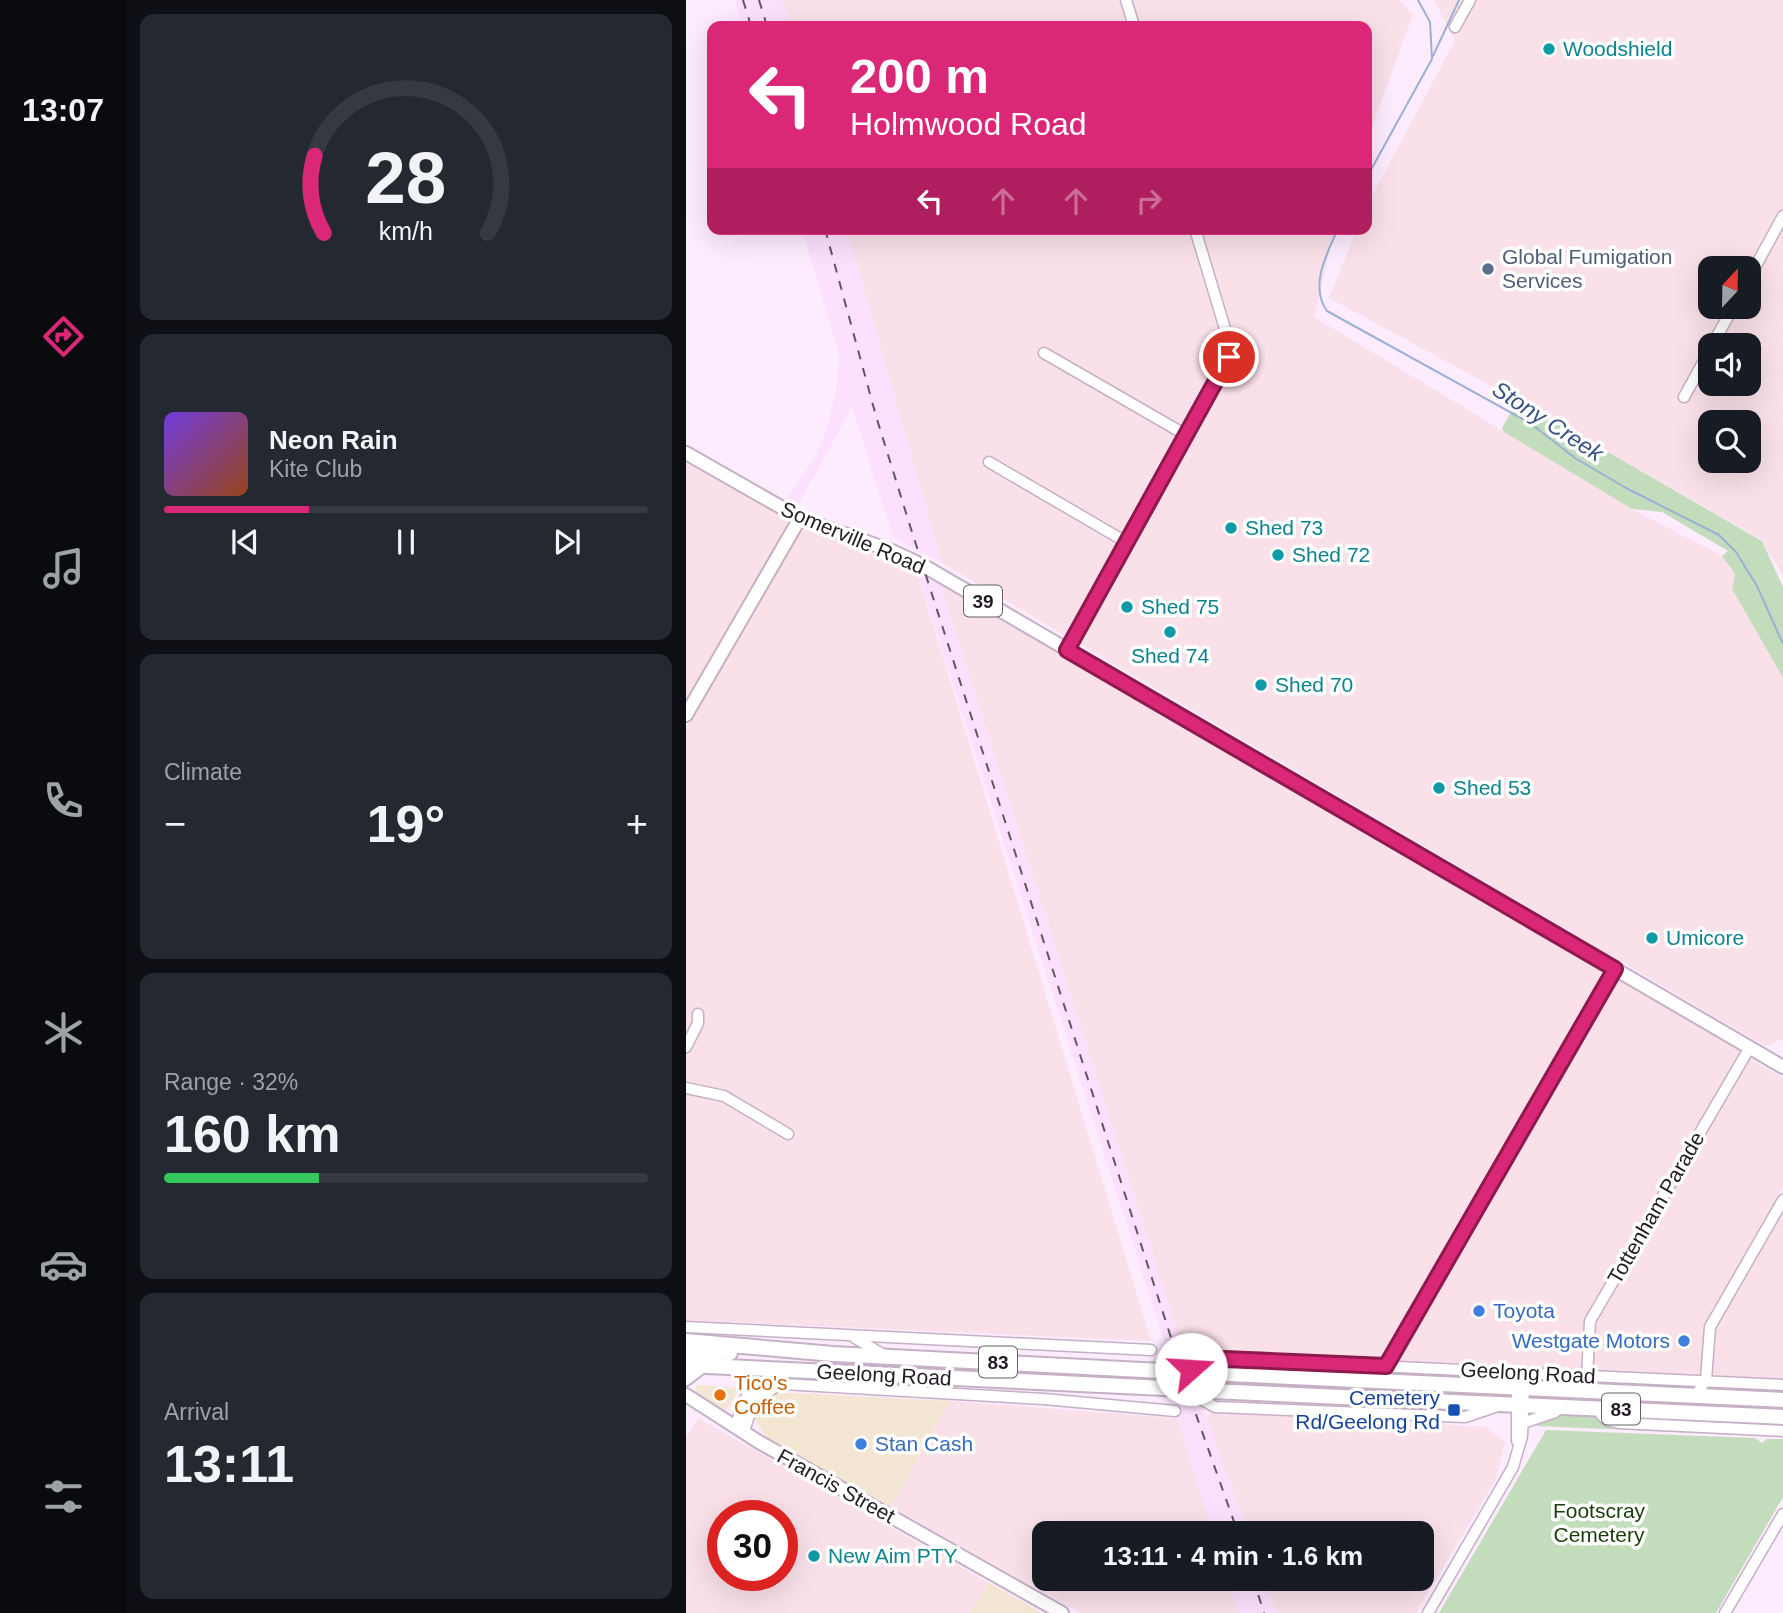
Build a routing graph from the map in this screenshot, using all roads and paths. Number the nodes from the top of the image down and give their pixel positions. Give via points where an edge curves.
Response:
1 (1470, 0) edge
2 (1130, 1) edge
3 (1133, 21) edge
4 (1455, 27) dead end
5 (1783, 216) edge
6 (1197, 235) edge
7 (1761, 256) edge
8 (1044, 354) dead end
9 (1698, 372) edge
10 (1684, 397) dead end
11 (1186, 435) junction
12 (686, 453) edge
13 (989, 463) dead end
14 (800, 519) junction
15 (1126, 542) junction
16 (1067, 650) junction
17 (686, 715) edge
18 (1615, 969) junction
19 (698, 1014) dead end
20 (686, 1047) edge
21 (1749, 1047) junction
22 (1781, 1062) edge
23 (686, 1088) edge
24 (788, 1134) dead end
25 (1783, 1200) edge
26 (686, 1327) edge
27 (852, 1336) junction
28 (917, 1339) junction
29 (686, 1341) edge
30 (1151, 1350) dead end
31 (686, 1351) edge
32 (833, 1354) junction
33 (893, 1357) junction
34 (686, 1365) edge
35 (703, 1366) junction
36 (1386, 1366) junction
37 (740, 1369) junction
38 (1440, 1369) junction
39 (1587, 1376) junction
40 (686, 1379) edge
41 (1706, 1380) junction
42 (1519, 1382) junction
43 (1450, 1384) junction
44 (778, 1385) junction
45 (1783, 1385) edge
46 (751, 1390) junction
47 (763, 1392) junction
48 (686, 1395) edge
49 (1706, 1396) junction
50 (1783, 1400) edge
51 (693, 1404) edge
52 (1513, 1404) junction
53 (1562, 1406) junction
54 (1596, 1408) junction
55 (1175, 1411) dead end
56 (1718, 1413) junction
57 (1783, 1417) edge
58 (1523, 1423) junction
59 (739, 1430) junction
60 (1783, 1431) edge
61 (1518, 1445) junction
62 (1783, 1516) edge
63 (1062, 1613) edge
64 (1428, 1613) edge
65 (1726, 1613) edge

1 - 4 street
2 - 3 street
5 - 7 street
6 - 11 street via 1230,354
8 - 11 street
9 - 10 street
11 - 15 street
12 - 14 main road, Somerville Road
13 - 15 street
14 - 16 main road, Somerville Road / 39 via 919,564
14 - 17 main road
15 - 16 street
16 - 18 main road, Somerville Road / 39
18 - 21 main road, Somerville Road / 39
18 - 36 street
19 - 20 street
21 - 22 main road, Somerville Road / 39
21 - 39 street, Tottenham Parade via 1590,1321
23 - 24 street via 724,1096
25 - 41 street via 1710,1326
26 - 27 street, Geelong Road
27 - 28 street, Geelong Road
27 - 33 street, Geelong Road
28 - 30 street, Geelong Road
28 - 33 street, Geelong Road
29 - 32 highway, Geelong Road / 83
31 - 32 highway
32 - 33 highway, Geelong Road / 83
33 - 43 highway, Geelong Road / 83, bridge
34 - 35 highway, Geelong Road / 83
35 - 37 highway, Geelong Road / 83
35 - 40 main road
36 - 38 street, Geelong Road
36 - 52 street, Geelong Road via 1200,1358 1191,1369 1199,1398 1215,1407 1465,1417
37 - 46 street
37 - 52 highway, Geelong Road / 83, bridge
38 - 42 street, Geelong Road
38 - 43 street, Geelong Road
39 - 41 street, Geelong Road
39 - 42 street, Geelong Road
41 - 45 street, Geelong Road
41 - 49 street
41 - 49 street
42 - 43 highway, Geelong Road / 83
42 - 49 highway, Geelong Road / 83
42 - 52 street
44 - 46 street, Geelong Road via 764,1383
44 - 47 street, Geelong Road
44 - 55 street, Geelong Road
46 - 47 street
46 - 59 street via 743,1402
47 - 59 street
48 - 51 main road
49 - 50 highway, Geelong Road / 83
49 - 56 highway via 1705,1401
51 - 59 main road, Francis Street
52 - 53 highway, Geelong Road / 83
52 - 58 street
52 - 61 street
53 - 54 highway, Geelong Road / 83
53 - 58 street
54 - 56 highway, Geelong Road / 83
54 - 60 street, Geelong Road via 1606,1420 1619,1423
56 - 57 highway, Geelong Road / 83
58 - 61 street
59 - 63 main road, Francis Street
61 - 64 street via 1507,1478
62 - 65 street

